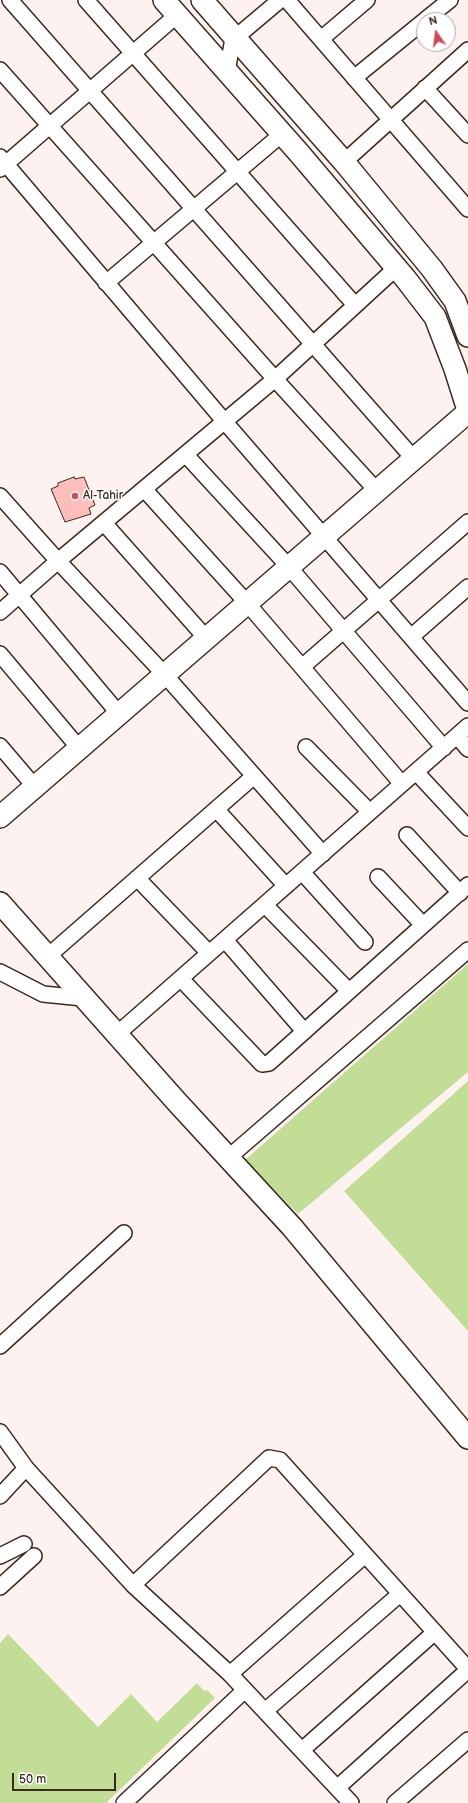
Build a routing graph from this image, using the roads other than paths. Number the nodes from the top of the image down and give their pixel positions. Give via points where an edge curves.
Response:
1 (10, 0) edge
2 (86, 0) edge
3 (202, 0) edge
4 (280, 0) edge
5 (287, 0) edge
6 (367, 0) edge
7 (450, 0) edge
8 (170, 8) edge
9 (435, 12) edge
10 (416, 27) edge
11 (235, 38) junction
12 (321, 40) junction
13 (467, 51) edge
14 (133, 53) junction
15 (0, 70) edge
16 (227, 72) junction
17 (354, 78) junction
18 (425, 88) junction
19 (90, 91) junction
20 (390, 120) junction
21 (50, 126) junction
22 (282, 134) junction
23 (468, 135) edge
24 (344, 162) junction
25 (2, 163) edge
26 (238, 172) junction
27 (193, 209) junction
28 (468, 209) edge
29 (154, 243) junction
30 (396, 268) junction
31 (106, 283) junction
32 (356, 305) junction
33 (468, 336) edge
34 (312, 345) junction
35 (275, 379) junction
36 (468, 411) edge
37 (225, 422) junction
38 (186, 454) junction
39 (414, 459) junction
40 (144, 489) junction
41 (377, 491) junction
42 (0, 496) edge
43 (468, 522) edge
44 (104, 523) junction
45 (325, 536) junction
46 (58, 561) junction
47 (289, 567) junction
48 (0, 572) edge
49 (468, 587) edge
50 (19, 595) junction
51 (379, 599) junction
52 (247, 603) junction
53 (0, 612) edge
54 (343, 631) junction
55 (411, 637) junction
56 (206, 638) junction
57 (0, 654) edge
58 (302, 667) junction
59 (164, 674) junction
60 (468, 703) edge
61 (119, 714) junction
62 (462, 731) edge
63 (0, 746) edge
64 (306, 747) dead end
65 (79, 748) junction
66 (444, 748) junction
67 (468, 749) edge
68 (416, 772) junction
69 (254, 776) junction
70 (402, 784) junction
71 (35, 787) junction
72 (216, 809) junction
73 (370, 812) junction
74 (0, 817) edge
75 (468, 828) edge
76 (407, 835) dead end
77 (323, 854) junction
78 (302, 872) junction
79 (378, 876) dead end
80 (137, 878) junction
81 (286, 886) junction
82 (464, 889) edge
83 (0, 903) edge
84 (265, 904) junction
85 (423, 925) junction
86 (225, 940) junction
87 (365, 942) dead end
88 (468, 950) edge
89 (209, 953) junction
90 (47, 957) junction
91 (0, 972) edge
92 (181, 979) junction
93 (349, 991) junction
94 (83, 998) junction
95 (304, 1031) junction
96 (116, 1035) junction
97 (228, 1158) junction
98 (124, 1233) dead end
99 (0, 1346) edge
100 (0, 1432) edge
101 (468, 1438) edge
102 (26, 1468) junction
103 (0, 1496) edge
104 (24, 1544) dead end
105 (365, 1554) junction
106 (0, 1556) edge
107 (34, 1556) dead end
108 (133, 1585) junction
109 (0, 1587) edge
110 (400, 1594) junction
111 (435, 1632) junction
112 (468, 1669) edge
113 (230, 1674) junction
114 (245, 1690) junction
115 (265, 1711) junction
116 (468, 1740) edge
117 (302, 1750) junction
118 (337, 1788) junction
119 (124, 1803) edge
120 (351, 1803) edge
121 (395, 1803) edge

1 - 19 street
2 - 14 street
3 - 11 street
4 - 11 street
5 - 12 street
6 - 12 street
7 - 9 street
8 - 14 street
8 - 16 street
10 - 17 street
11 - 16 street
11 - 24 street
12 - 17 street
13 - 18 street
14 - 19 street
14 - 26 street
15 - 21 street
16 - 22 street
17 - 20 street
18 - 20 street
18 - 23 street
19 - 21 street
19 - 27 street
20 - 24 street
20 - 28 street
21 - 25 street
21 - 29 street
22 - 26 street
22 - 30 street
24 - 33 street via 455,301
25 - 31 street
26 - 27 street
26 - 32 street
27 - 29 street
27 - 34 street
29 - 31 street
29 - 35 street
30 - 32 street
30 - 36 street via 435,318
31 - 37 street
32 - 34 street
34 - 35 street
34 - 39 street
35 - 37 street
35 - 41 street
36 - 39 street
37 - 38 street
37 - 45 street
38 - 40 street
38 - 47 street
39 - 41 street
40 - 44 street
40 - 52 street
41 - 45 street
42 - 46 street
43 - 51 street
44 - 46 street
44 - 56 street
45 - 47 street
45 - 51 street
46 - 50 street
46 - 59 street
47 - 52 street
47 - 54 street
48 - 50 street
49 - 55 street
50 - 53 street
50 - 61 street
51 - 54 street
51 - 55 street
52 - 56 street
52 - 58 street
54 - 58 street
54 - 66 street
55 - 60 street
56 - 59 street
57 - 65 street
58 - 70 street
59 - 61 street
59 - 69 street
61 - 65 street
62 - 66 street
62 - 67 street
63 - 71 street
64 - 73 street
65 - 71 street
66 - 68 street
68 - 70 street
68 - 75 street
69 - 72 street
69 - 77 street
70 - 73 street
71 - 74 street
72 - 80 street
72 - 81 street
73 - 77 street
76 - 82 street
77 - 78 street
78 - 81 street
78 - 87 street
79 - 85 street
80 - 89 street
80 - 90 street
81 - 84 street
82 - 85 street
83 - 90 street
84 - 86 street
84 - 93 street
85 - 93 street
86 - 89 street
86 - 95 street
88 - 97 street
89 - 92 street
90 - 94 street
91 - 94 street via 43,994
92 - 95 street via 262,1064 269,1063
92 - 96 street
93 - 95 street
94 - 96 street
96 - 97 street
97 - 101 street via 292,1227
98 - 99 street
100 - 102 street
102 - 103 street
102 - 108 street
104 - 106 street
105 - 108 street via 280,1460 269,1458
105 - 110 street
105 - 113 street
107 - 109 street
108 - 113 street
110 - 111 street
110 - 115 street
111 - 112 street
111 - 117 street
112 - 118 street
113 - 114 street
114 - 115 street
114 - 119 street
115 - 117 street
116 - 121 street
117 - 118 street
118 - 120 street

